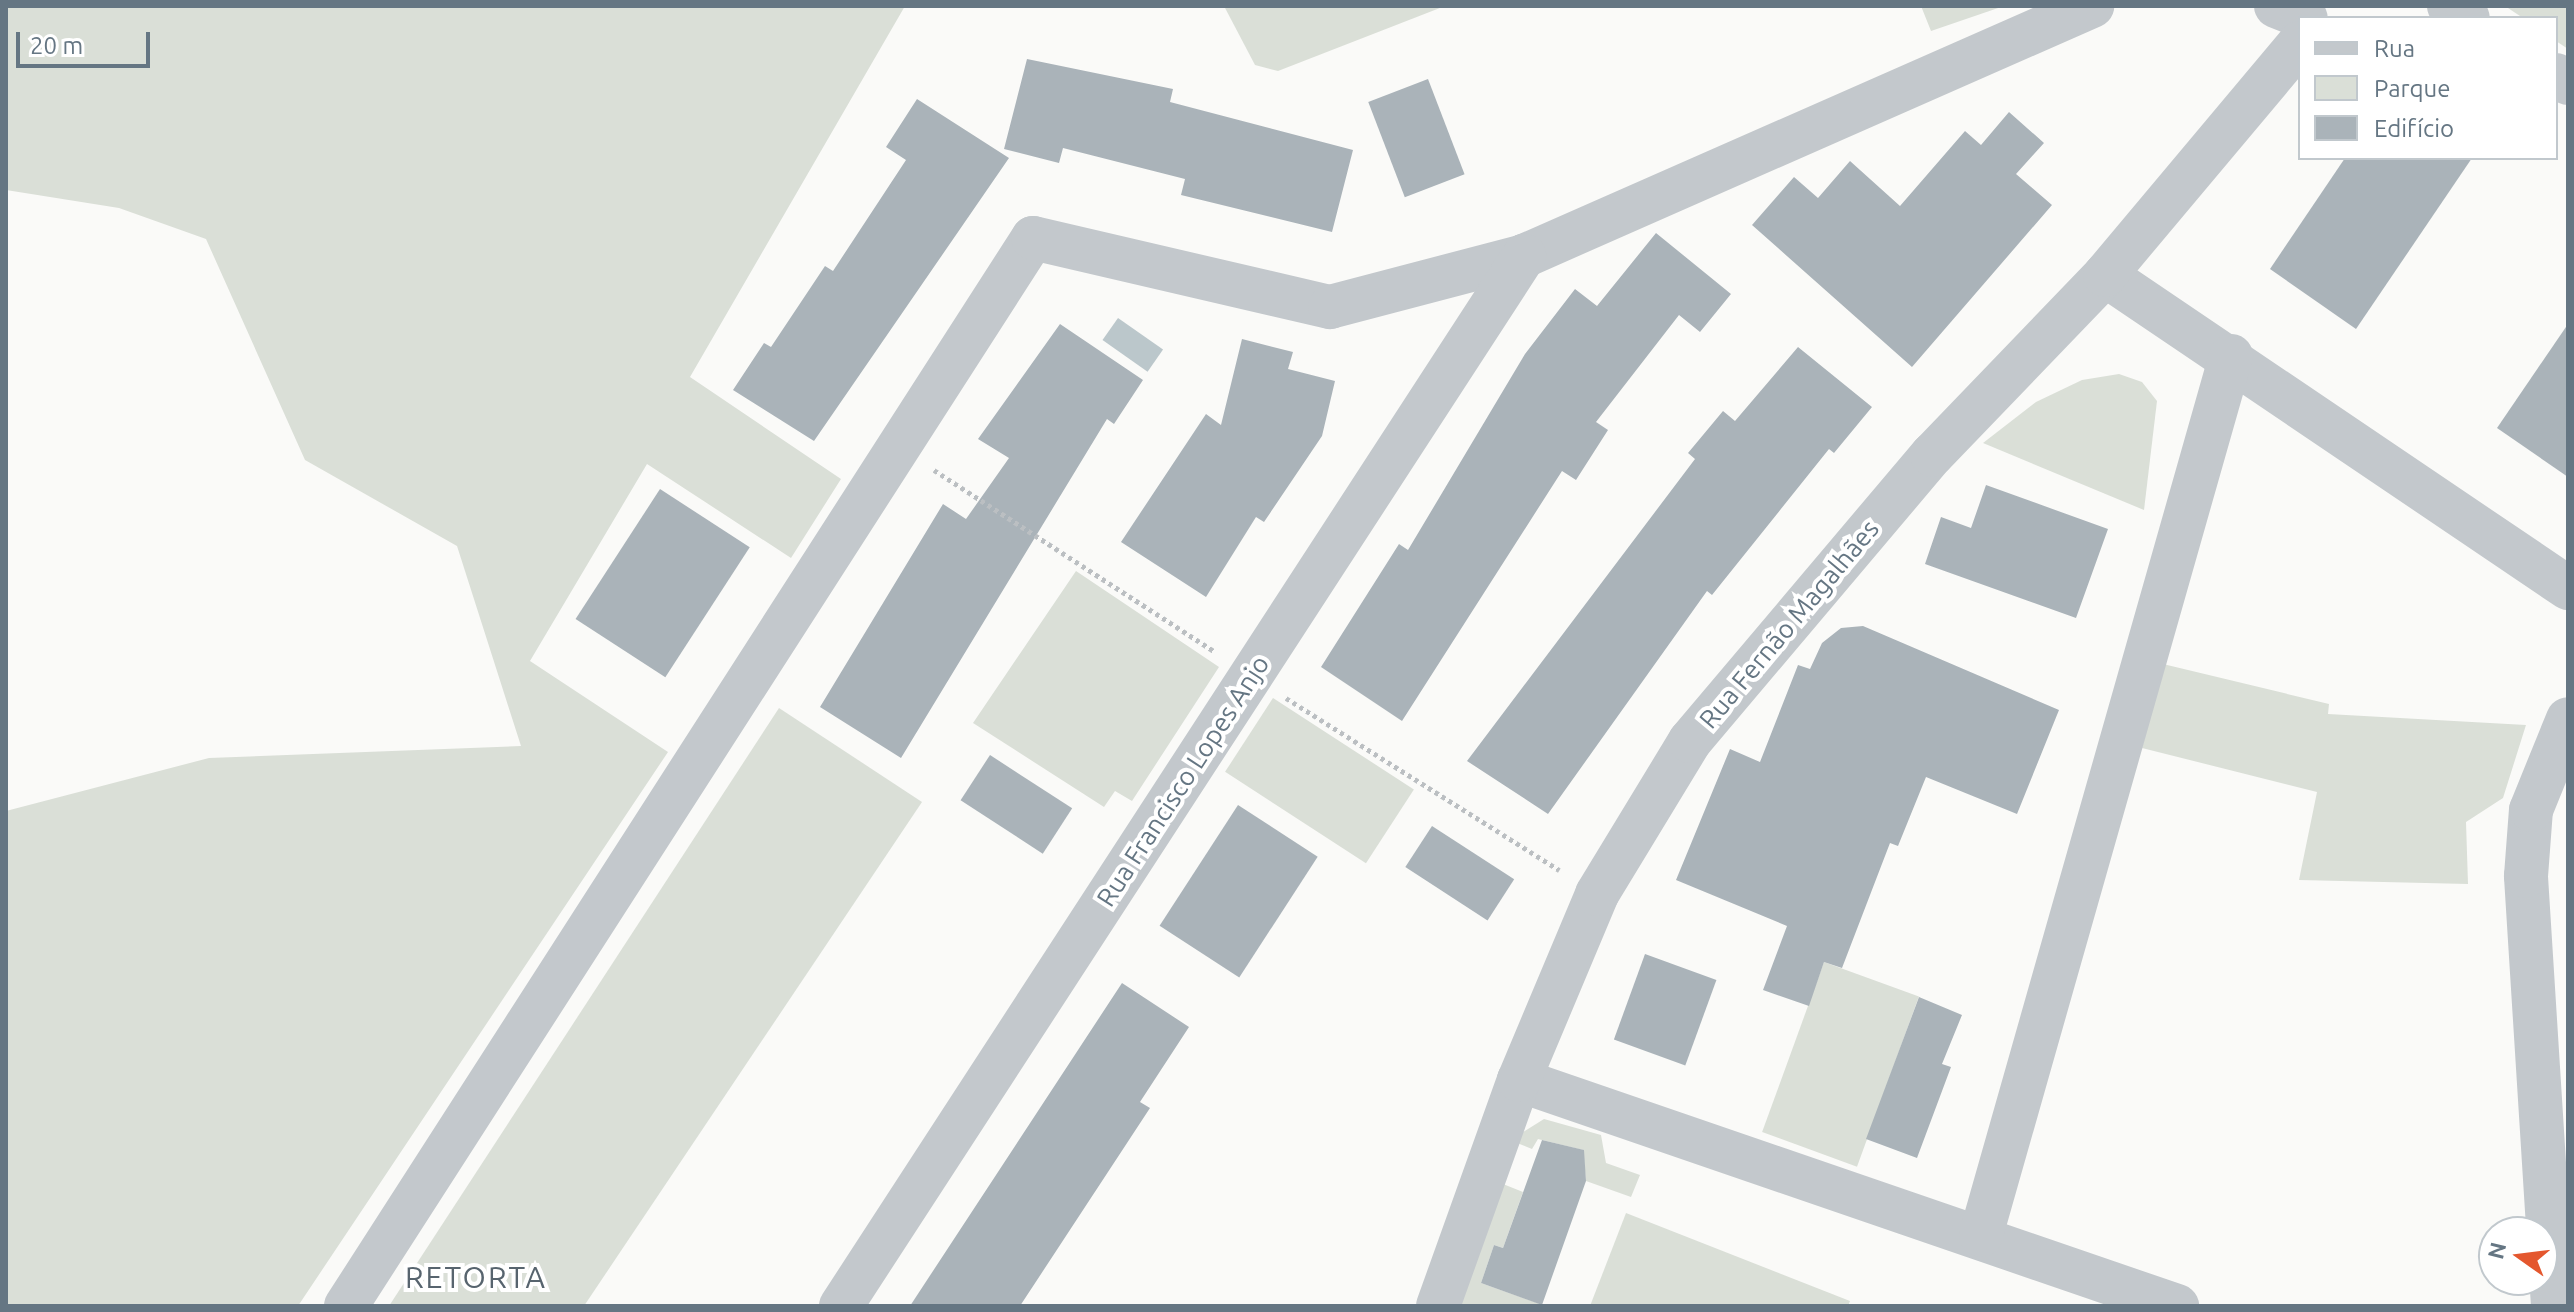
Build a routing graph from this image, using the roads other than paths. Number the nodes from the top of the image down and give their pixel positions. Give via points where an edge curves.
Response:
1 (2092, 6) edge
2 (2276, 6) edge
3 (2301, 16) edge
4 (2298, 45) edge
5 (1524, 256) junction
6 (2105, 275) junction
7 (2231, 356) junction
8 (2568, 588) edge
9 (2568, 719) edge
10 (1519, 1080) junction
11 (1981, 1235) junction
12 (2121, 1296) edge
13 (346, 1306) edge
14 (841, 1306) edge
15 (1438, 1306) edge
16 (2177, 1306) edge
17 (2553, 1306) edge

1 - 5 street
2 - 3 street
4 - 6 street, Rua Fernão Magalhães
5 - 13 street via 1330,307 1033,238
5 - 14 street, Rua Francisco Lopes Anjo
6 - 7 street
6 - 10 street, Rua Fernão Magalhães via 1932,455 1690,741 1597,894
7 - 8 street
7 - 11 street
9 - 17 street via 2531,810 2526,876
10 - 11 street
10 - 15 street, Rua Fernão Magalhães
11 - 12 street
12 - 16 street

